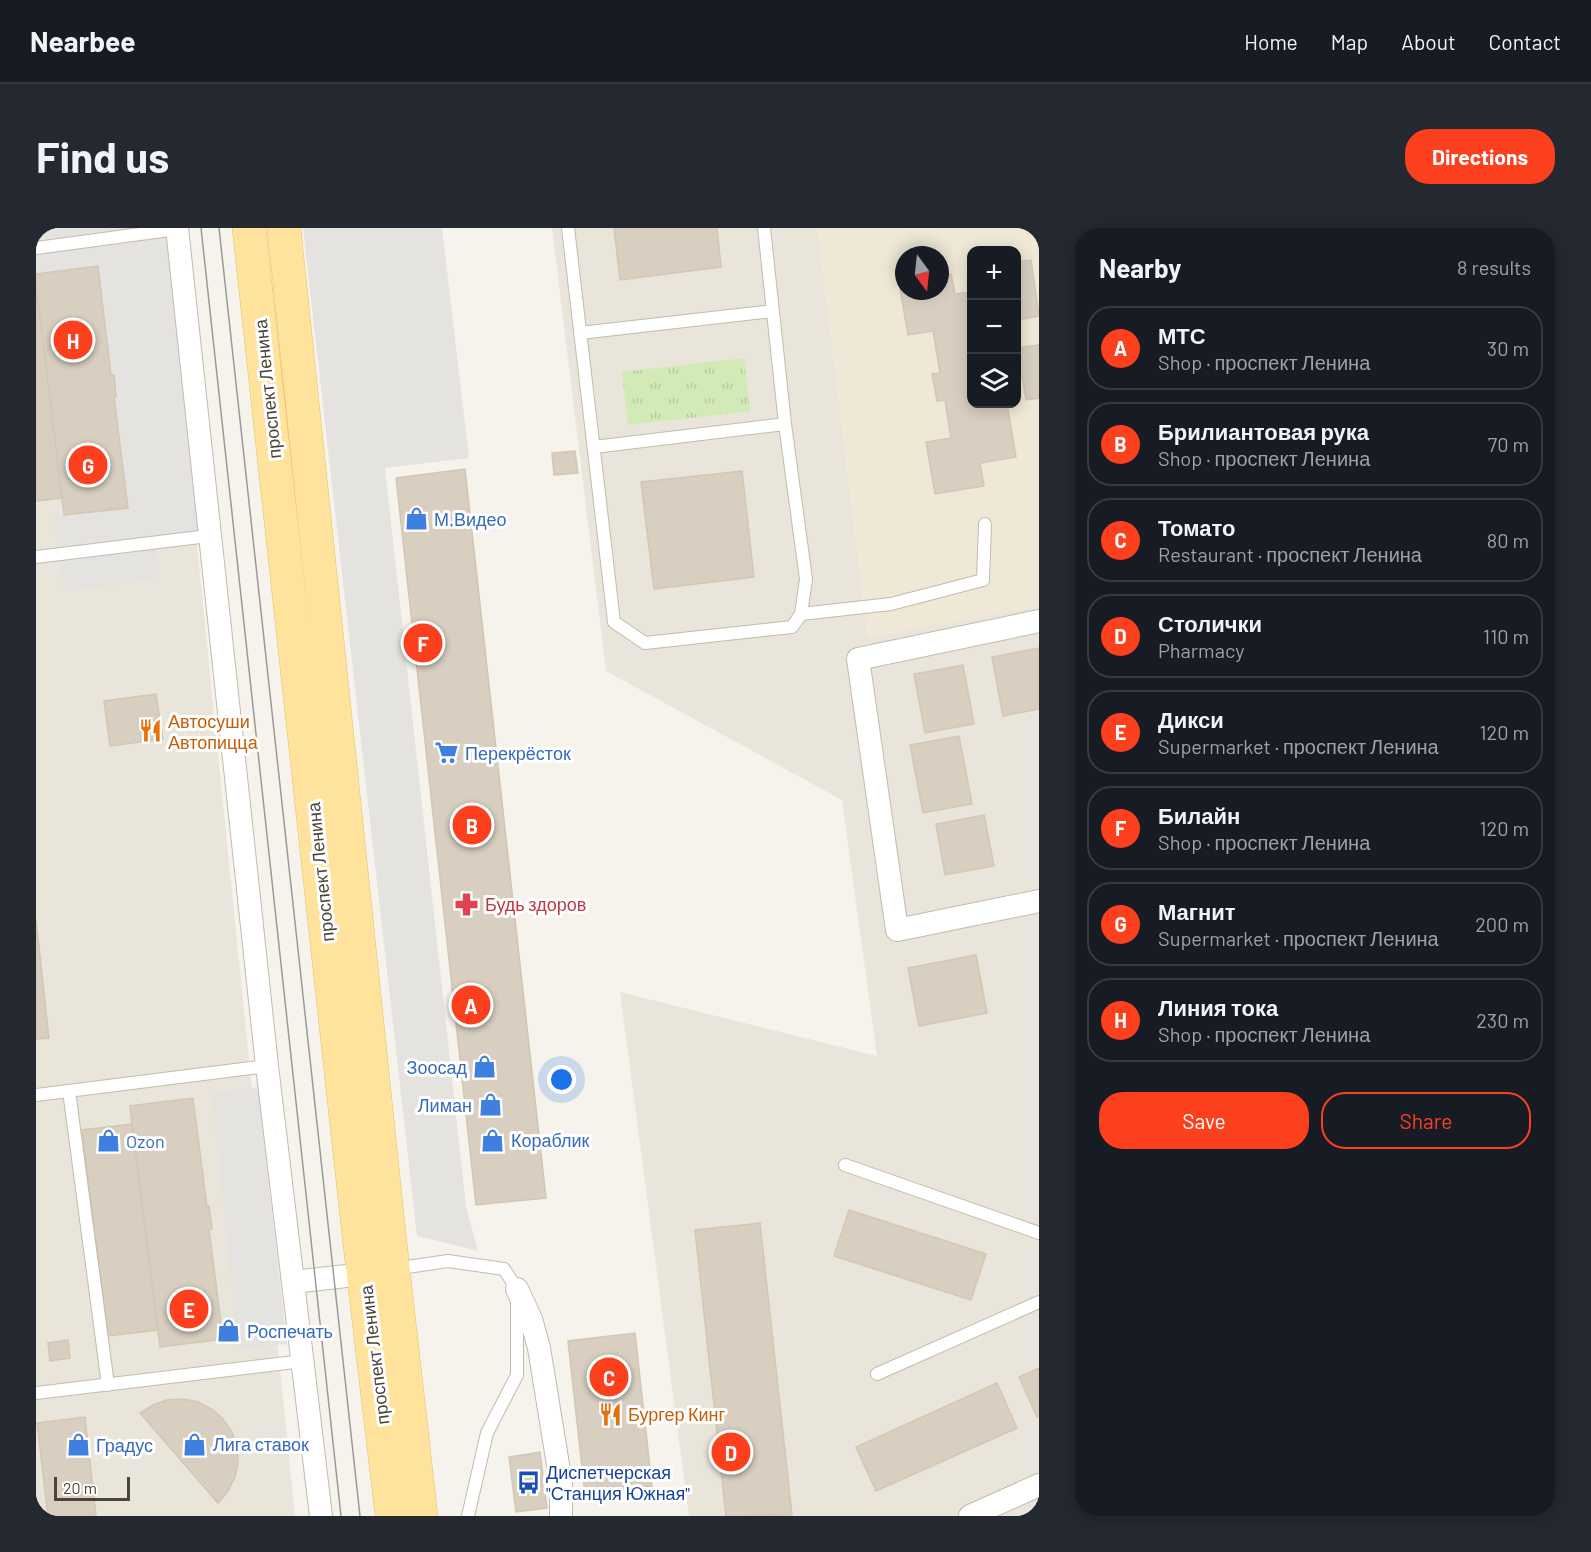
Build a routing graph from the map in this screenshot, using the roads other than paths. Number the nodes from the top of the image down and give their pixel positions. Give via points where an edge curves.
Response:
1 (249, 228) edge
2 (284, 228) edge
3 (568, 228) edge
4 (764, 228) edge
5 (177, 229) edge
6 (36, 248) edge
7 (773, 311) junction
8 (580, 333) junction
9 (785, 424) junction
10 (594, 447) junction
11 (985, 524) dead end
12 (208, 536) junction
13 (36, 557) edge
14 (801, 614) junction
15 (1039, 621) edge
16 (1039, 902) edge
17 (267, 1066) junction
18 (69, 1091) junction
19 (36, 1095) edge
20 (845, 1165) dead end
21 (1039, 1233) edge
22 (379, 1272) junction
23 (293, 1282) junction
24 (517, 1289) junction
25 (1039, 1302) edge
26 (303, 1361) junction
27 (877, 1374) dead end
28 (108, 1384) junction
29 (36, 1393) edge
30 (1039, 1485) edge
31 (321, 1516) edge
32 (392, 1516) edge
33 (421, 1516) edge
34 (468, 1516) edge
35 (561, 1516) edge
36 (970, 1516) edge

1 - 22 main road, проспект Ленина
2 - 22 main road, проспект Ленина
3 - 8 lane
4 - 7 lane
5 - 6 lane
5 - 12 street
7 - 8 lane
7 - 9 lane
8 - 10 lane
9 - 10 lane
9 - 14 lane via 806,579
10 - 14 lane via 614,622 645,643 792,627
11 - 14 lane via 983,580 891,604
12 - 13 lane
12 - 17 street
15 - 16 street via 858,659 897,930
17 - 18 lane
17 - 23 street
18 - 19 lane
18 - 28 lane
20 - 21 lane
22 - 23 street
22 - 24 lane via 448,1261 504,1269
22 - 32 main road, проспект Ленина
22 - 33 main road, проспект Ленина
23 - 26 street
24 - 34 lane via 517,1375 487,1433
24 - 35 street via 539,1348 561,1483
25 - 27 lane
26 - 28 lane
26 - 31 street
28 - 29 lane
30 - 36 street

